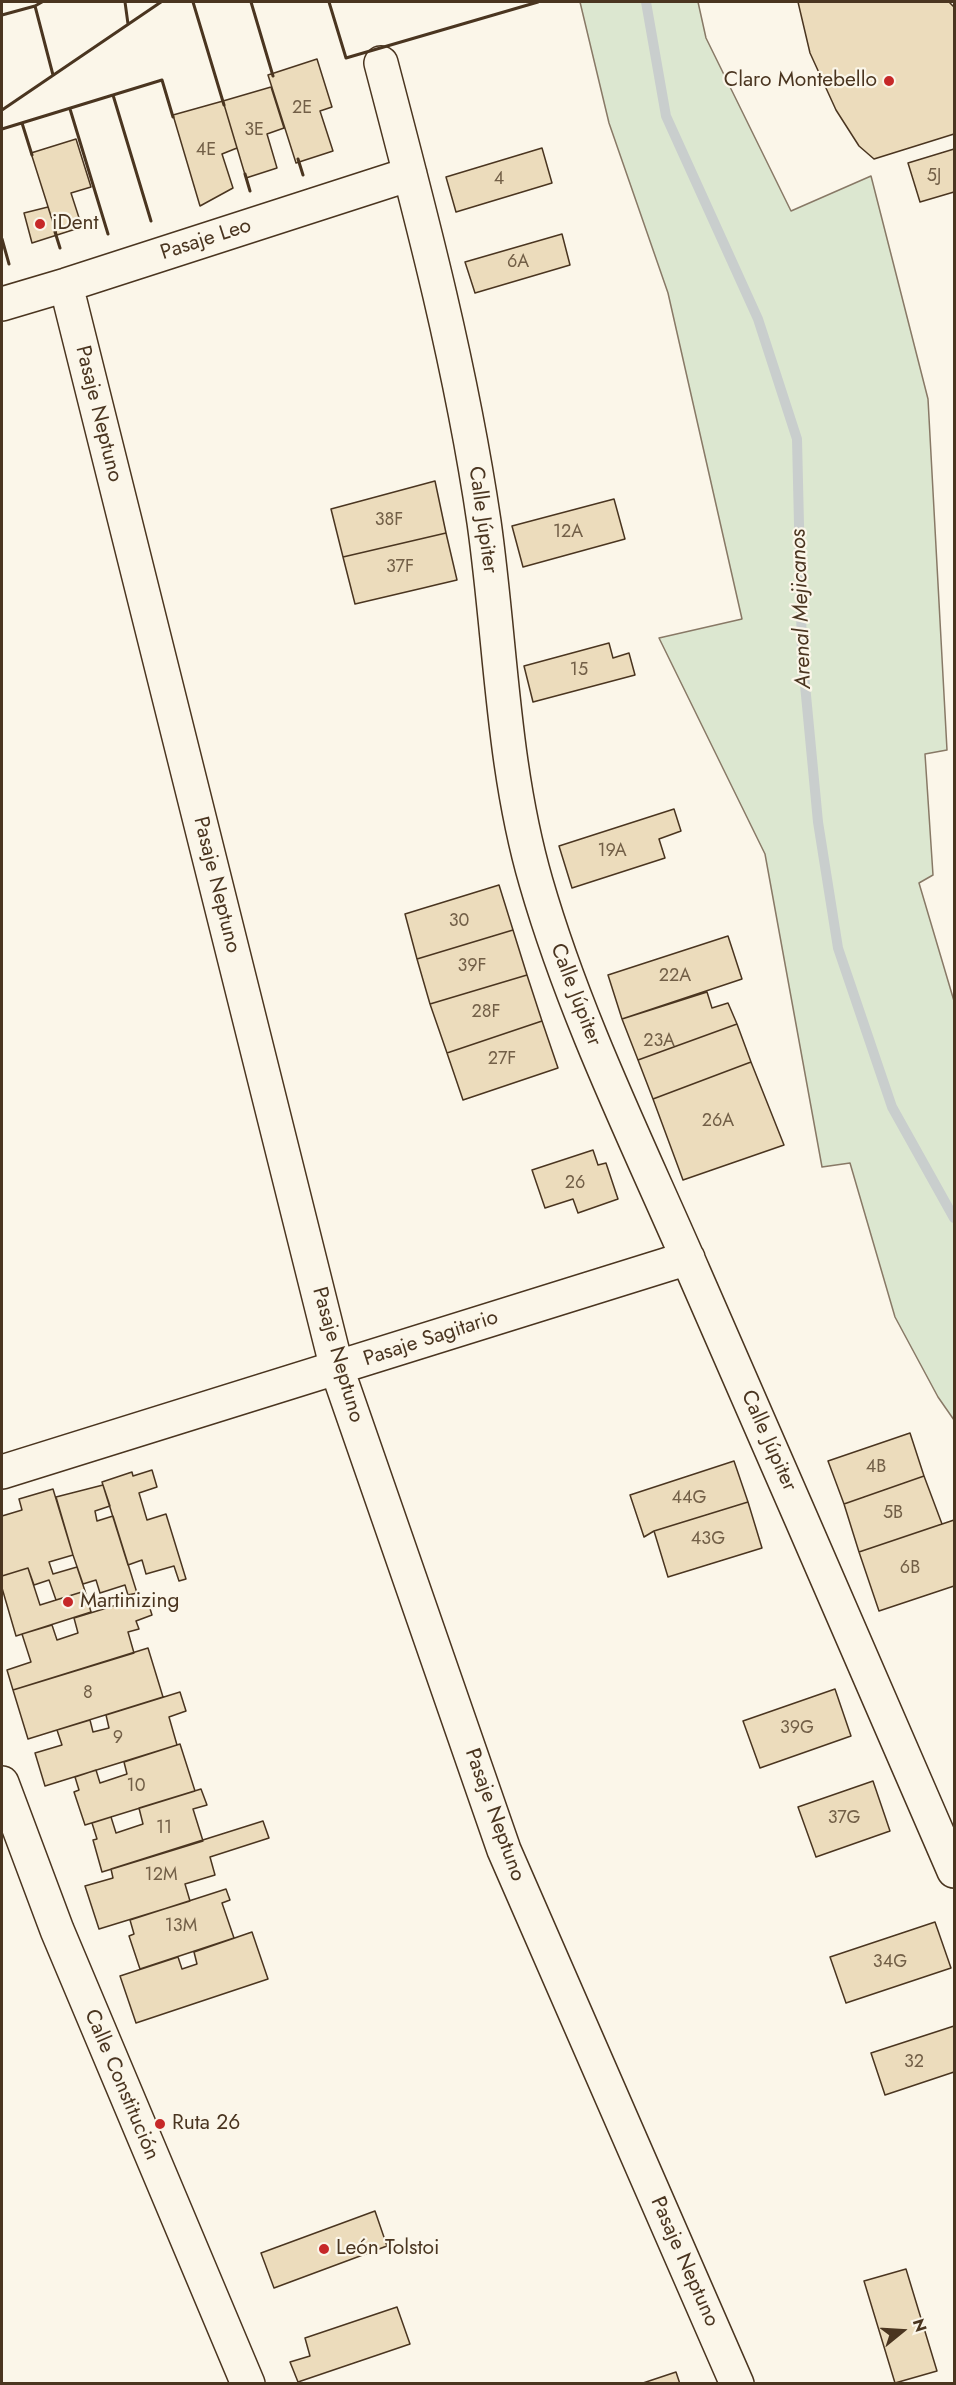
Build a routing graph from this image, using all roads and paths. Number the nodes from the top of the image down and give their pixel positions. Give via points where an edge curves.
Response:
1 (381, 63) dead end
2 (410, 174) junction
3 (66, 285) junction
4 (2, 303) edge
5 (688, 1258) junction
6 (338, 1369) junction
7 (2, 1472) edge
8 (2, 1783) edge
9 (954, 1871) edge
10 (248, 2384) edge
11 (737, 2384) edge

1 - 2 street, Calle Júpiter
2 - 3 street, Pasaje Leo
2 - 5 street, Calle Júpiter via 464,401 484,524 509,749 534,875 558,954 583,1017
3 - 4 street, Pasaje Leo
3 - 6 street, Pasaje Neptuno
5 - 6 street, Pasaje Sagitario
5 - 9 street, Calle Júpiter
6 - 7 street, Pasaje Sagitario
6 - 11 street, Pasaje Neptuno via 504,1851
8 - 10 street, Calle Constitución via 57,1930

